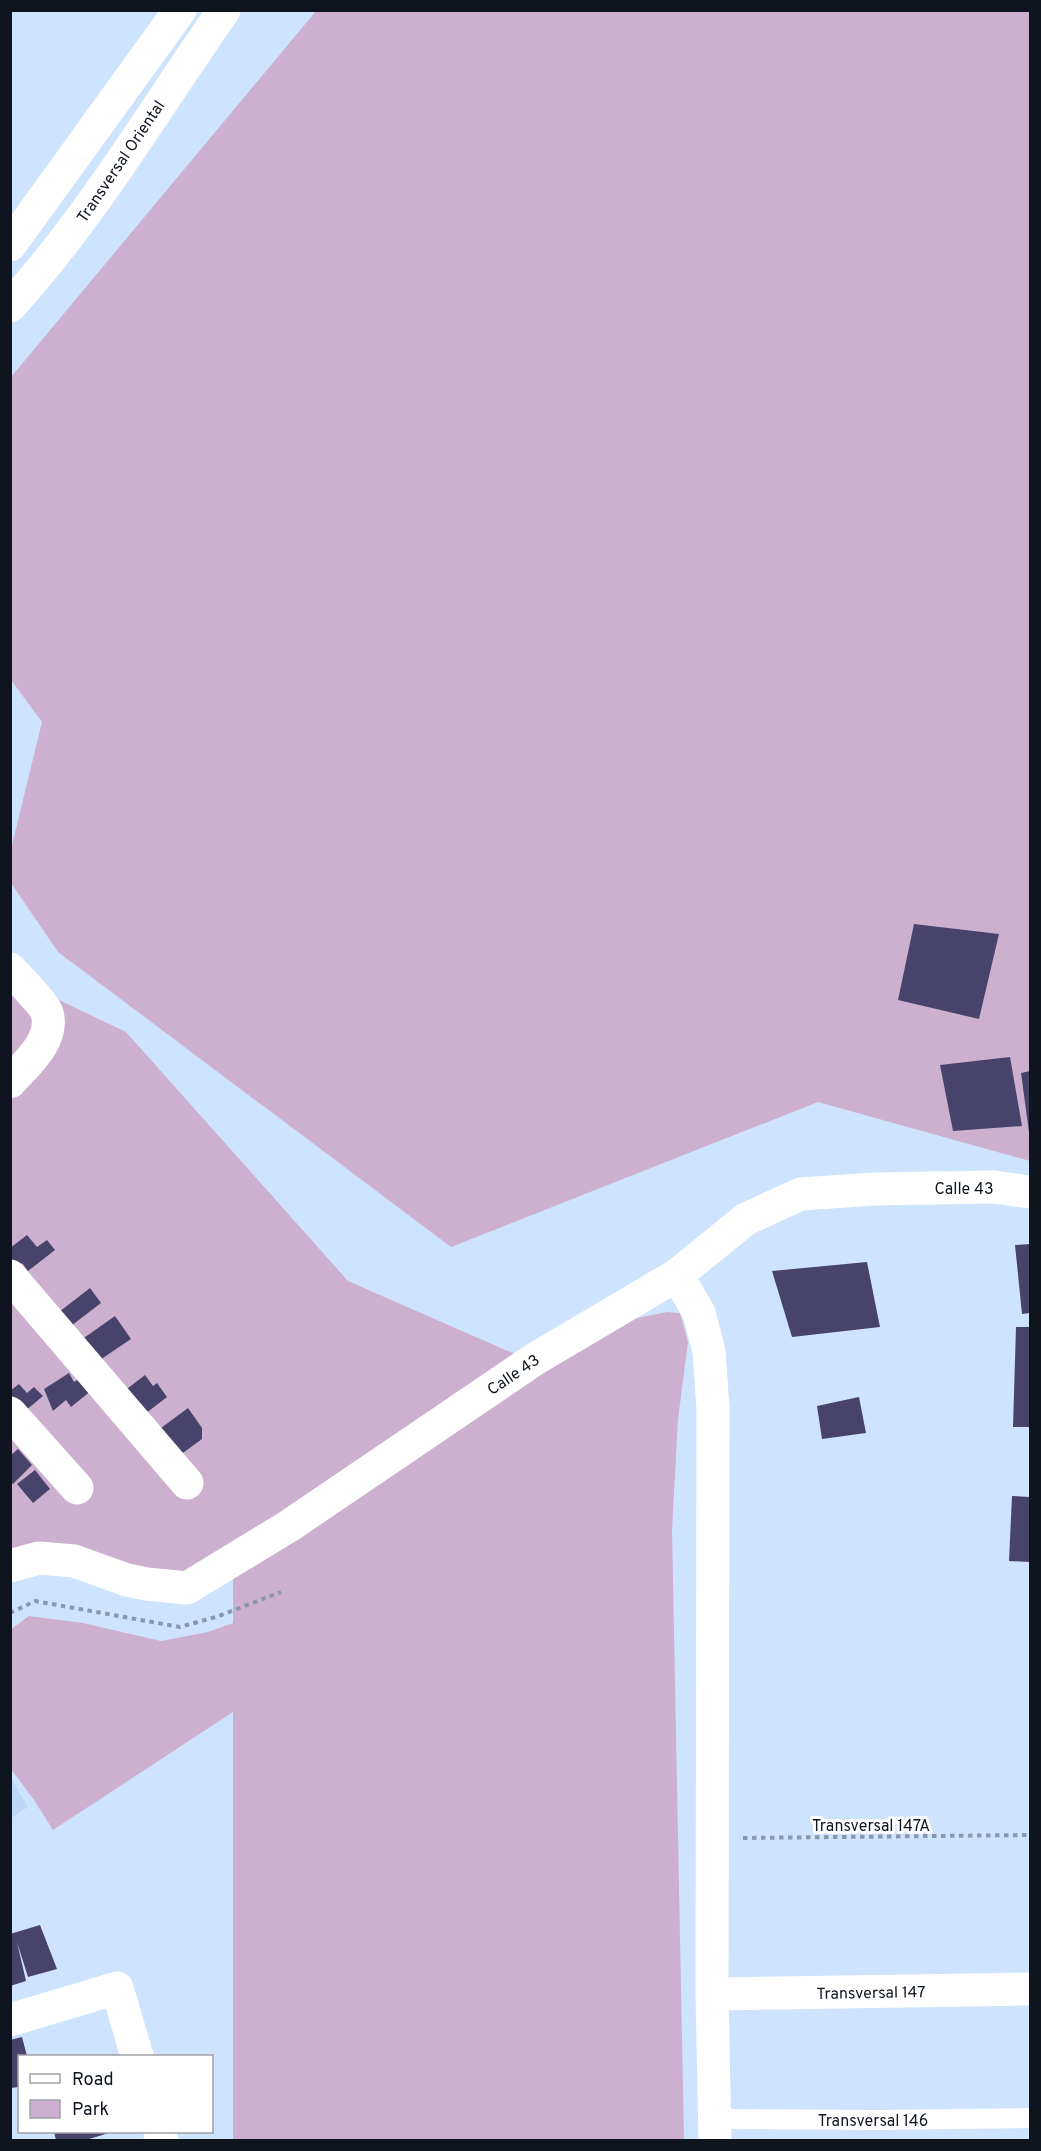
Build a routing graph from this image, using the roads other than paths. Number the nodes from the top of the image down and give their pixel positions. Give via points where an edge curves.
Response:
1 (180, 10) edge
2 (224, 10) edge
3 (10, 245) edge
4 (10, 306) edge
5 (10, 969) edge
6 (10, 1082) edge
7 (1030, 1192) edge
8 (677, 1275) junction
9 (10, 1276) edge
10 (10, 1413) edge
11 (187, 1483) dead end
12 (76, 1488) dead end
13 (10, 1566) edge
14 (1030, 1989) edge
15 (712, 1994) junction
16 (10, 2020) edge
17 (137, 2055) edge
18 (1030, 2118) edge
19 (715, 2130) edge

1 - 3 street
2 - 4 street, Transversal Oriental via 95,201
5 - 6 street via 47,1012 48,1033
7 - 8 street, Calle 43 via 994,1187 801,1194 746,1219
8 - 13 street, Calle 43 via 535,1359 290,1526 187,1588 127,1580 74,1561 39,1557
8 - 15 street via 699,1312 709,1352 713,1409
9 - 11 street
10 - 12 street
14 - 15 street, Transversal 147
15 - 19 street
16 - 17 street via 117,1988
18 - 19 lane, Transversal 146 via 877,2120

